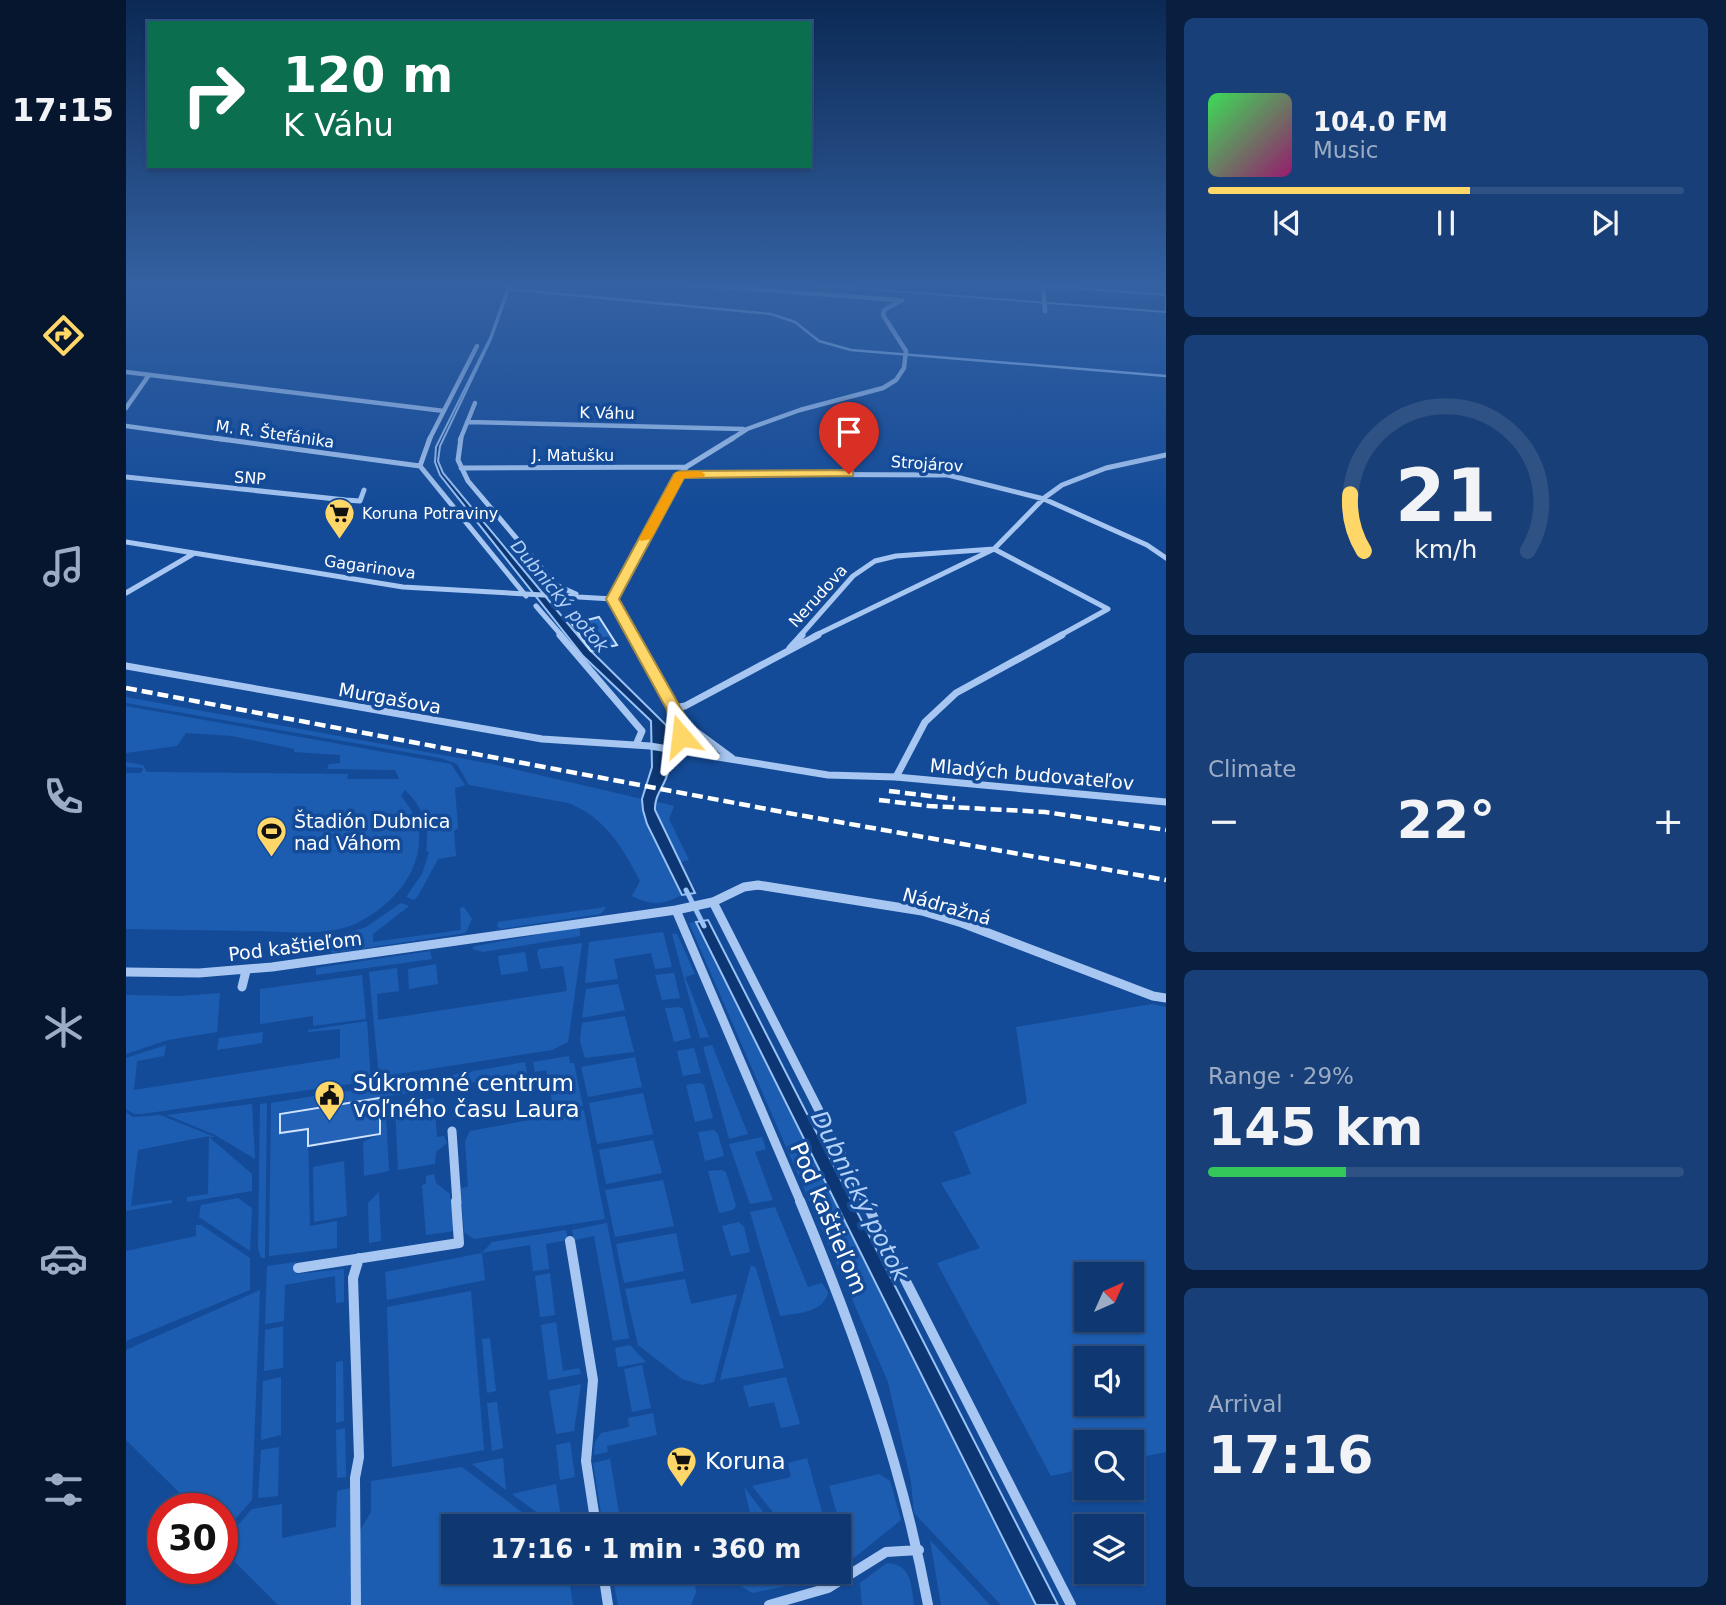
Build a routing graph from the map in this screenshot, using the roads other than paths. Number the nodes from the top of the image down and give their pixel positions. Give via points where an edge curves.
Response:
1 (470, 359) edge
2 (906, 359) edge
3 (126, 372) edge
4 (149, 374) junction
5 (475, 403) dead end
6 (126, 408) edge
7 (444, 411) junction
8 (467, 422) junction
9 (126, 426) edge
10 (747, 429) junction
11 (1166, 455) edge
12 (421, 466) junction
13 (686, 467) junction
14 (461, 468) junction
15 (680, 474) junction
16 (126, 477) edge
17 (364, 490) dead end
18 (1044, 499) junction
19 (126, 542) edge
20 (994, 549) junction
21 (193, 553) junction
22 (1166, 558) edge
23 (126, 593) edge
24 (528, 596) junction
25 (583, 599) junction
26 (613, 599) junction
27 (536, 606) dead end
28 (790, 648) junction
29 (126, 666) edge
30 (674, 708) junction
31 (679, 719) junction
32 (636, 746) junction
33 (671, 750) joint
34 (683, 751) junction
35 (733, 759) junction
36 (895, 777) junction
37 (1166, 802) edge
38 (713, 902) junction
39 (676, 910) junction
40 (246, 971) junction
41 (126, 972) edge
42 (242, 987) dead end
43 (1166, 998) edge
44 (452, 1131) dead end
45 (570, 1241) dead end
46 (359, 1258) junction
47 (298, 1268) dead end
48 (594, 1514) edge
49 (919, 1550) junction
50 (605, 1584) edge
51 (356, 1605) edge
52 (608, 1605) edge
53 (769, 1605) edge
54 (928, 1605) edge
55 (1071, 1605) edge

1 - 7 street
2 - 10 street, K Váhu via 900,376 883,388
3 - 4 street
4 - 6 street
4 - 7 street
5 - 8 street
7 - 12 street
8 - 10 street, K Váhu
8 - 14 street via 458,458
9 - 12 street, M. R. Štefánika
10 - 13 street, K Váhu
11 - 18 street, Nerudova via 1080,478 1054,489
12 - 24 street
13 - 14 street, J. Matušku
13 - 15 street, K Váhu
14 - 25 street via 556,584
15 - 18 street, Strojárov via 927,473
15 - 26 street, K Váhu
16 - 17 street, SNP via 338,500 360,501
18 - 20 street, Nerudova via 1013,536
18 - 22 street
19 - 21 street, Gagarinova
20 - 28 street, Nerudova
20 - 28 street, Nerudova via 875,561 853,576
20 - 36 street, Mladých budovateľov via 1108,609 956,693 925,722
21 - 23 street
21 - 24 street, Gagarinova via 391,585
24 - 25 street, Gagarinova
25 - 26 street, Gagarinova
26 - 30 street
27 - 32 street via 642,731
28 - 30 street, Nerudova
29 - 32 street, Murgašova via 485,731
30 - 31 street
31 - 34 street
31 - 35 street
32 - 33 street, Murgašova
33 - 34 street, Mladých budovateľov
34 - 35 street, Mladých budovateľov
35 - 36 street, Mladých budovateľov via 828,775
36 - 37 street, Mladých budovateľov
38 - 39 street, Pod kaštieľom
38 - 43 street, Nádražná via 744,887 766,886 922,911
38 - 55 street
39 - 40 street, Pod kaštieľom
39 - 49 street, Pod kaštieľom via 839,1293 898,1469
40 - 41 street, Pod kaštieľom via 177,976
40 - 42 street
44 - 46 street via 458,1243
45 - 48 street via 593,1380 586,1461
46 - 47 street
46 - 51 street via 354,1278 359,1457 355,1478
49 - 53 street via 886,1552 828,1588
49 - 54 street, Pod kaštieľom
50 - 52 street

